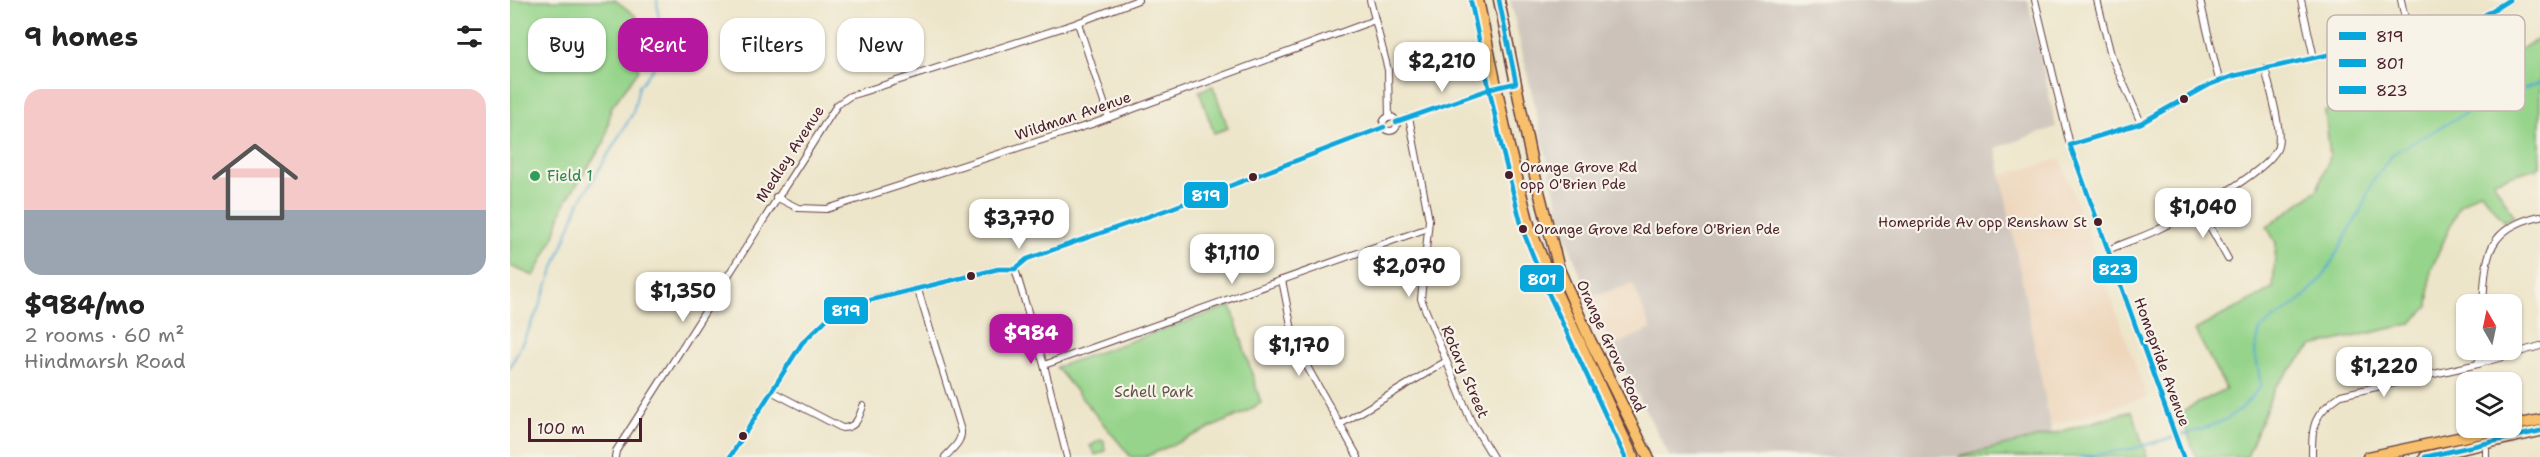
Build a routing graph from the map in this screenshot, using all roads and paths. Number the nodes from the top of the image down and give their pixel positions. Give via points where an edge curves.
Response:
1 (1138, 0) edge
2 (1370, 0) edge
3 (1479, 0) edge
4 (1499, 0) edge
5 (2035, 0) edge
6 (2097, 0) edge
7 (2200, 0) edge
8 (2301, 0) edge
9 (2401, 0) edge
10 (2509, 0) edge
11 (2404, 15) edge
12 (2483, 15) edge
13 (1375, 20) junction
14 (1078, 23) junction
15 (2327, 55) edge
16 (2314, 58) junction
17 (2265, 68) junction
18 (2219, 80) junction
19 (1516, 83) junction
20 (1497, 87) junction
21 (1409, 117) junction
22 (1109, 118) junction
23 (1389, 118) junction
24 (1396, 122) junction
25 (2141, 123) junction
26 (1384, 127) junction
27 (2070, 145) junction
28 (776, 197) junction
29 (2199, 207) junction
30 (2540, 216) edge
31 (1428, 228) junction
32 (2108, 250) junction
33 (2228, 259) dead end
34 (1015, 269) junction
35 (1282, 280) junction
36 (918, 290) junction
37 (2484, 294) edge
38 (2540, 346) edge
39 (2479, 360) edge
40 (1445, 362) junction
41 (2478, 364) junction
42 (1044, 365) junction
43 (771, 391) junction
44 (863, 406) dead end
45 (2540, 420) edge
46 (2522, 424) edge
47 (1339, 425) junction
48 (2540, 431) edge
49 (2458, 438) edge
50 (2486, 443) junction
51 (615, 457) edge
52 (730, 457) edge
53 (945, 457) edge
54 (1067, 457) edge
55 (1358, 457) edge
56 (1493, 457) edge
57 (1633, 457) edge
58 (1648, 457) edge
59 (2183, 457) edge
60 (2312, 457) edge
61 (2368, 457) edge
62 (2425, 457) edge
63 (2486, 457) edge

1 - 14 street, Medley Avenue
2 - 13 street
3 - 20 highway, Orange Grove Road
4 - 19 highway, Orange Grove Road
5 - 27 street, Homepride Avenue
6 - 25 street via 2110,55
7 - 18 street
8 - 16 street
9 - 11 street
10 - 12 street
13 - 22 street, Wildman Avenue
13 - 23 street via 1388,69
14 - 22 street
14 - 28 street, Medley Avenue via 850,96 837,105
15 - 16 street
16 - 17 street
17 - 18 street
17 - 29 street via 2278,148 2266,164
18 - 25 street
19 - 20 street
19 - 58 highway, Orange Grove Road via 1559,269
20 - 21 street
20 - 57 highway, Orange Grove Road via 1522,202 1538,250
21 - 24 street
21 - 31 street, Rotary Street
22 - 28 street, Wildman Avenue via 827,208 798,208
23 - 24 street
23 - 26 street
24 - 26 street via 1393,130
25 - 27 street
26 - 34 street via 1027,259
27 - 32 street, Homepride Avenue
28 - 51 street, Medley Avenue
29 - 32 street
29 - 33 street
30 - 37 street via 2513,224 2498,236 2485,268
31 - 35 street
31 - 40 street, Rotary Street via 1421,299
32 - 59 street, Homepride Avenue
34 - 36 street via 998,269
34 - 42 street
35 - 42 street
35 - 47 street via 1292,330 1304,361
36 - 43 street via 862,302 829,317 802,343
36 - 53 street via 962,437
38 - 41 street
39 - 41 street
40 - 47 street
40 - 56 street, Rotary Street via 1471,421
41 - 60 street via 2341,395 2317,416
42 - 54 street
43 - 44 street via 842,428 858,421
43 - 52 street
45 - 46 highway
47 - 55 street
48 - 50 highway
49 - 61 highway
50 - 62 highway
50 - 63 street

